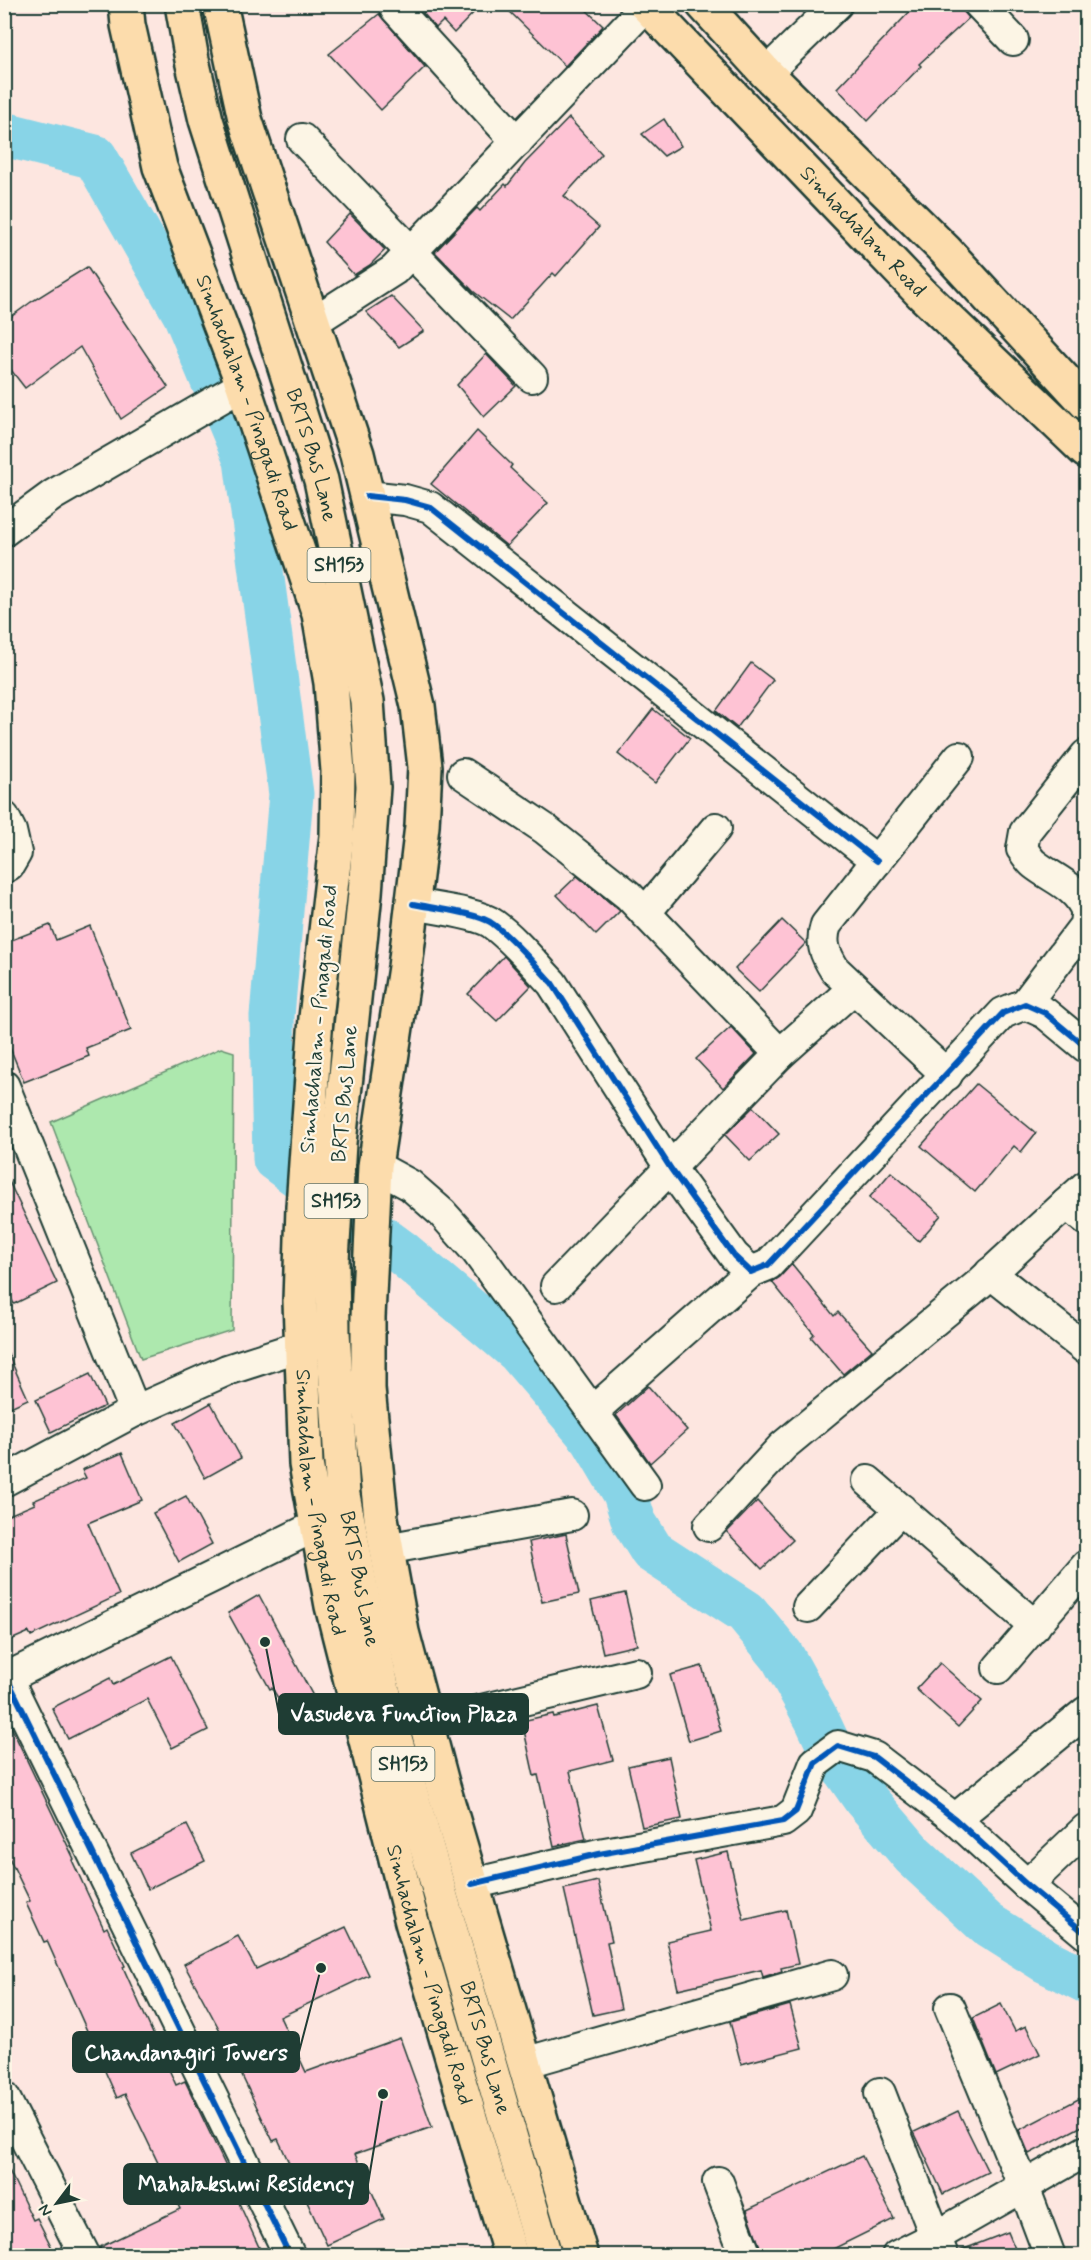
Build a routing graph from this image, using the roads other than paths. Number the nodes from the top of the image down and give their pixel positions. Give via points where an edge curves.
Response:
1 (126, 4) edge
2 (182, 4) edge
3 (220, 4) edge
4 (703, 4) edge
5 (837, 4) edge
6 (979, 4) edge
7 (646, 5) edge
8 (395, 8) dead end
9 (1013, 40) dead end
10 (766, 73) junction
11 (302, 139) dead end
12 (518, 142) junction
13 (412, 251) junction
14 (313, 322) junction
15 (532, 376) dead end
16 (242, 385) junction
17 (1086, 403) edge
18 (1086, 451) edge
19 (367, 496) junction
20 (4, 531) edge
21 (1086, 755) edge
22 (959, 757) dead end
23 (463, 774) dead end
24 (4, 817) edge
25 (716, 828) dead end
26 (877, 861) junction
27 (4, 868) edge
28 (412, 904) junction
29 (1086, 910) edge
30 (645, 913) junction
31 (1086, 916) edge
32 (854, 988) junction
33 (1025, 1004) junction
34 (1086, 1047) edge
35 (780, 1054) junction
36 (947, 1075) junction
37 (4, 1086) edge
38 (375, 1166) junction
39 (671, 1169) junction
40 (1080, 1203) edge
41 (751, 1272) junction
42 (990, 1273) junction
43 (556, 1286) dead end
44 (301, 1346) junction
45 (1086, 1349) edge
46 (135, 1411) junction
47 (593, 1411) junction
48 (4, 1480) edge
49 (868, 1481) dead end
50 (645, 1485) dead end
51 (901, 1509) junction
52 (572, 1515) dead end
53 (316, 1526) junction
54 (710, 1526) dead end
55 (386, 1549) junction
56 (1086, 1566) edge
57 (808, 1607) dead end
58 (1035, 1626) junction
59 (998, 1668) dead end
60 (636, 1673) dead end
61 (6, 1679) edge
62 (1086, 1712) edge
63 (427, 1724) junction
64 (955, 1819) junction
65 (1086, 1829) edge
66 (471, 1884) junction
67 (1027, 1885) junction
68 (1086, 1934) edge
69 (832, 1975) dead end
70 (950, 2008) dead end
71 (524, 2063) junction
72 (880, 2093) dead end
73 (5, 2100) edge
74 (1086, 2151) edge
75 (718, 2181) dead end
76 (1024, 2187) junction
77 (939, 2246) edge
78 (85, 2256) edge
79 (290, 2256) edge
80 (511, 2256) edge
81 (544, 2256) edge
82 (581, 2256) edge
83 (746, 2256) edge
84 (897, 2256) edge
85 (1050, 2256) edge

1 - 16 main road, Simhachalam - Pinagadi Road via 160,166
2 - 81 main road, BRTS Bus Lane / SH153 via 206,120 321,480 367,701 373,787 339,1143 332,1260 343,1495 393,1731
3 - 14 main road via 245,119
4 - 10 main road
5 - 10 street
6 - 9 street
7 - 12 street
7 - 18 main road, Simhachalam Road via 922,294
8 - 12 street
10 - 17 main road via 945,250
11 - 13 street
12 - 13 street
13 - 14 street via 394,270
13 - 15 street
14 - 19 main road
16 - 20 street via 53,495
16 - 44 main road, Simhachalam - Pinagadi Road via 319,614 331,683 338,771 337,836 316,1018 303,1207
19 - 26 street via 430,507
19 - 28 main road via 418,706 426,767
21 - 29 street via 1024,832 1022,849 1032,862 1073,890
22 - 26 street
23 - 30 street via 545,830
24 - 27 street via 15,853
25 - 30 street
26 - 32 street via 826,925 822,938 825,955
28 - 38 main road
28 - 39 street via 492,923 529,958 552,983
30 - 35 street
31 - 33 street via 1085,925
32 - 35 street
32 - 36 street
33 - 34 street via 1045,1013
33 - 36 street via 1003,1013
35 - 39 street
36 - 41 street via 768,1265
37 - 46 street
38 - 47 street via 410,1185 477,1252
38 - 55 main road via 368,1389
39 - 41 street via 734,1256
39 - 43 street
40 - 42 street
41 - 47 street
42 - 45 street
42 - 54 street via 783,1446
44 - 46 street via 227,1370
44 - 53 main road, Simhachalam - Pinagadi Road via 306,1464
46 - 48 street
47 - 50 street
49 - 51 street
51 - 57 street
51 - 58 street
52 - 55 street
53 - 61 street
53 - 80 main road, Simhachalam - Pinagadi Road via 332,1606 412,1922
55 - 63 main road via 402,1632
56 - 58 street
58 - 59 street
60 - 63 street
61 - 79 street
62 - 64 street
63 - 66 main road
64 - 66 street via 873,1757 826,1754 796,1811 783,1821 599,1854
64 - 67 street
65 - 67 street
66 - 71 main road
67 - 68 street
69 - 71 street
70 - 76 street
71 - 82 main road
72 - 77 street
73 - 78 street
74 - 76 street
75 - 83 street
76 - 77 street
76 - 85 street
77 - 84 street

